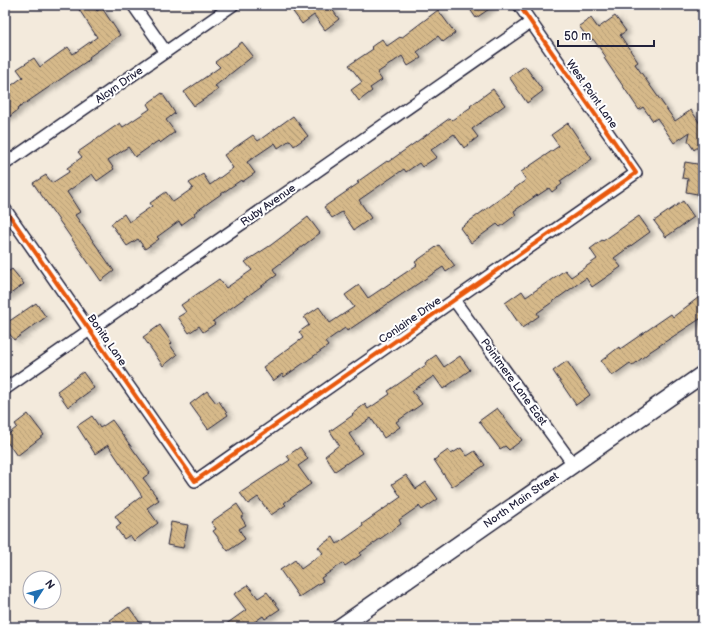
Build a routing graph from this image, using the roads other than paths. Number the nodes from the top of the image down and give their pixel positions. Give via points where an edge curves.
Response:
1 (133, 5) edge
2 (233, 5) edge
3 (519, 5) edge
4 (531, 22) junction
5 (166, 52) junction
6 (5, 164) edge
7 (636, 173) joint
8 (5, 209) edge
9 (454, 300) junction
10 (89, 330) junction
11 (701, 378) edge
12 (5, 389) edge
13 (573, 464) junction
14 (195, 481) joint
15 (340, 627) edge

1 - 5 street
2 - 5 street, Alcyn Drive
3 - 4 street, West Point Lane
4 - 7 street, West Point Lane
4 - 10 street, Ruby Avenue
5 - 6 street, Alcyn Drive
7 - 9 street, Conlaine Drive
8 - 10 street, Bonita Lane
9 - 13 street, Pointmere Lane East
9 - 14 street, Conlaine Drive
10 - 12 street, Ruby Avenue
10 - 14 street, Bonita Lane
11 - 13 main road, North Main Street
13 - 15 main road, North Main Street

